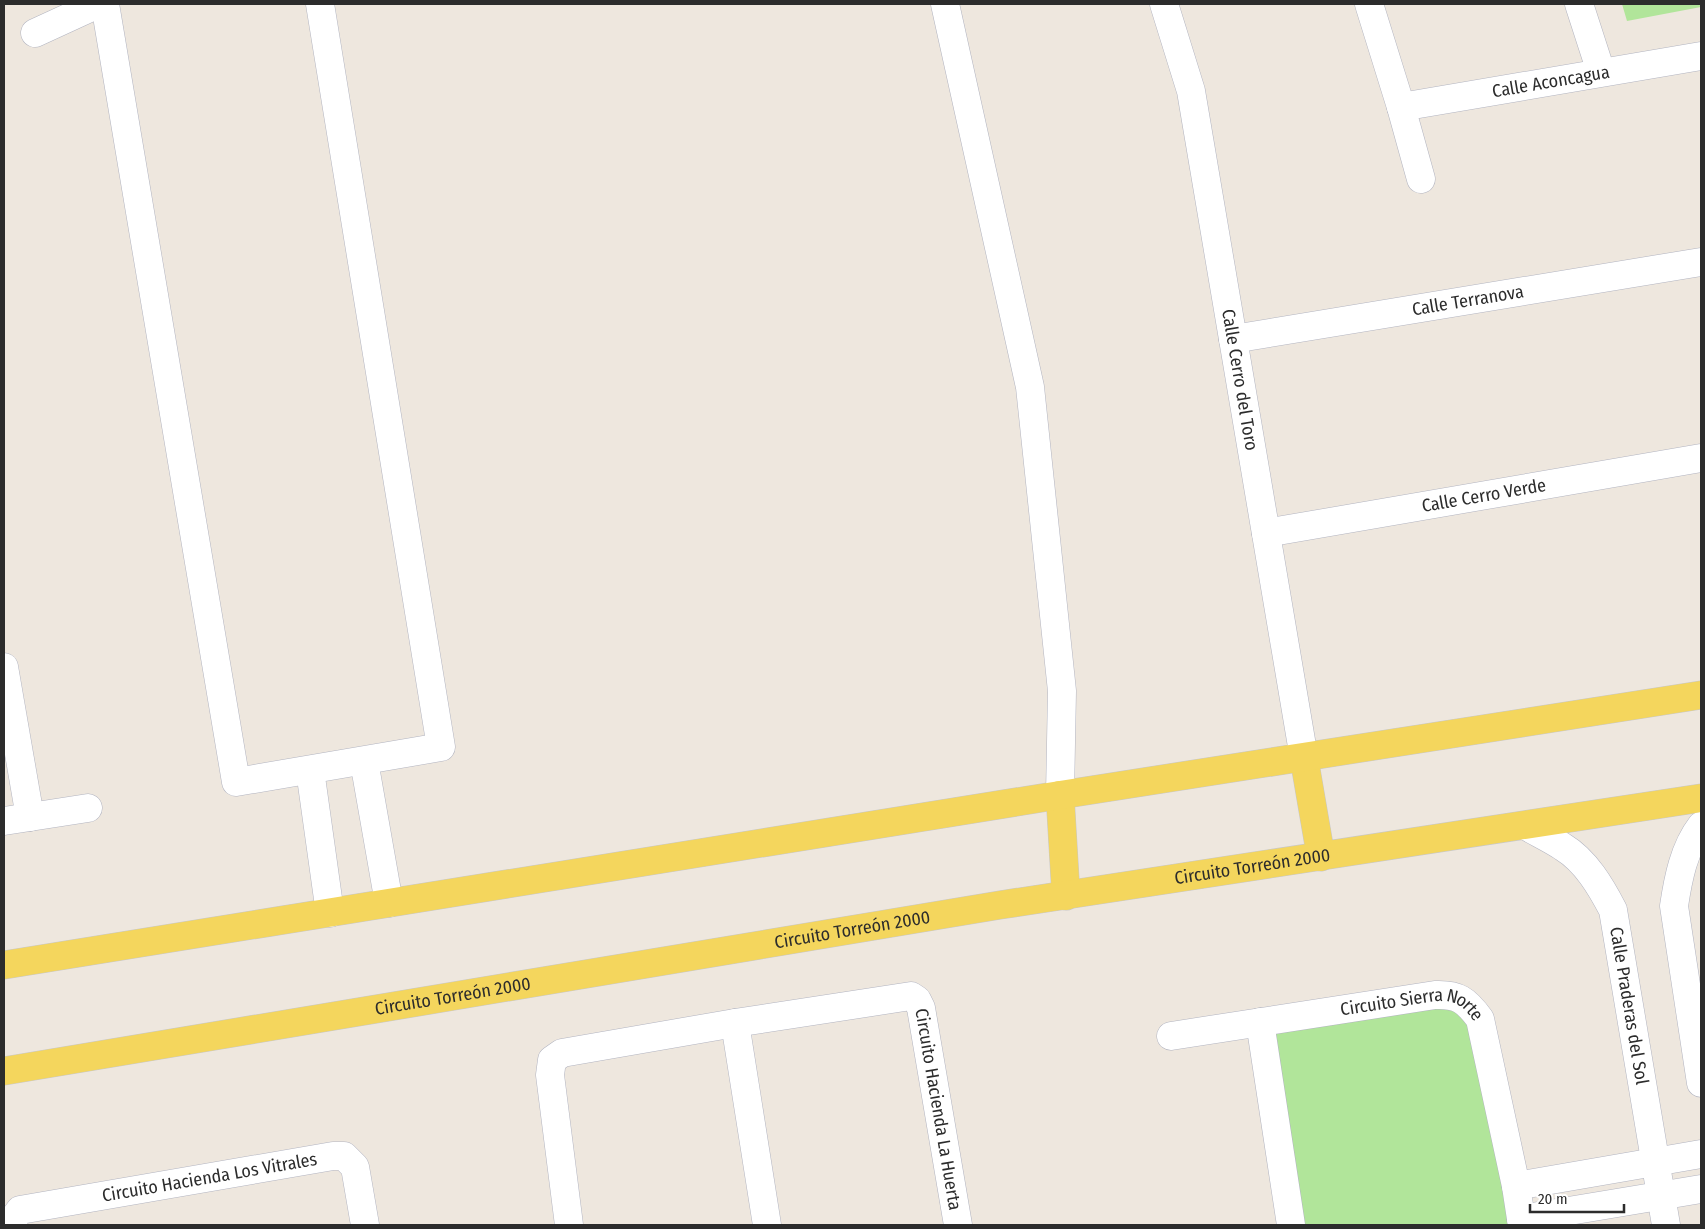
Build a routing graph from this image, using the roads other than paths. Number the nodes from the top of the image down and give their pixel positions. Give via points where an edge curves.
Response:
1 (98, 4) edge
2 (105, 4) edge
3 (320, 4) edge
4 (945, 4) edge
5 (1164, 4) edge
6 (1369, 4) edge
7 (1580, 4) edge
8 (35, 33) dead end
9 (1701, 56) edge
10 (1601, 72) junction
11 (1401, 107) junction
12 (1421, 179) dead end
13 (1701, 262) edge
14 (1233, 338) junction
15 (1701, 458) edge
16 (1266, 533) junction
17 (4, 667) edge
18 (1701, 696) edge
19 (1304, 758) junction
20 (364, 760) junction
21 (310, 770) junction
22 (1060, 795) junction
23 (1701, 798) edge
24 (88, 808) dead end
25 (17, 819) edge
26 (1526, 826) junction
27 (1701, 826) edge
28 (1321, 857) junction
29 (1066, 896) junction
30 (389, 904) junction
31 (330, 913) junction
32 (4, 965) edge
33 (1260, 1022) junction
34 (735, 1023) junction
35 (1171, 1036) dead end
36 (4, 1071) edge
37 (1701, 1083) edge
38 (1701, 1154) edge
39 (1656, 1162) junction
40 (1516, 1186) junction
41 (1701, 1188) edge
42 (1662, 1196) junction
43 (1521, 1222) edge
44 (9, 1225) edge
45 (364, 1225) edge
46 (569, 1225) edge
47 (766, 1225) edge
48 (958, 1225) edge
49 (1291, 1225) edge
50 (1666, 1225) edge

1 - 8 street
2 - 21 street via 236,782
3 - 20 street via 440,747
4 - 22 street via 1030,387 1062,691
5 - 14 street, Calle Cerro del Toro via 1191,91
6 - 11 street
7 - 10 street
9 - 10 street, Calle Aconcagua
10 - 11 street, Calle Aconcagua
11 - 12 street
13 - 14 street, Calle Terranova
14 - 16 street, Calle Cerro del Toro
15 - 16 street, Calle Cerro Verde
16 - 19 street, Calle Cerro del Toro
17 - 25 street
18 - 19 main road
19 - 22 main road
19 - 28 main road
20 - 21 street
20 - 30 street
21 - 31 street
22 - 29 main road
22 - 30 main road
23 - 26 main road, Circuito Torreón 2000
24 - 25 street
26 - 28 main road, Circuito Torreón 2000
26 - 39 street, Calle Praderas del Sol via 1565,848 1582,863 1613,910
27 - 37 street via 1678,878 1674,906
28 - 29 main road, Circuito Torreón 2000
29 - 36 main road, Circuito Torreón 2000
30 - 31 main road
31 - 32 main road
33 - 35 street, Circuito Sierra Norte
33 - 40 street, Circuito Sierra Norte via 1435,995 1461,998 1480,1019
33 - 49 street
34 - 46 street, Circuito Hacienda La Huerta via 562,1054 552,1060 550,1075
34 - 47 street
34 - 48 street, Circuito Hacienda La Huerta via 911,996 917,1000 921,1008
38 - 39 street
39 - 40 street
39 - 42 street, Calle Praderas del Sol
40 - 43 street, Circuito Sierra Norte
41 - 42 street, Circuito Sierra Norte
42 - 43 street, Circuito Sierra Norte
42 - 50 street, Calle Praderas del Sol
44 - 45 street, Circuito Hacienda Los Vitrales via 20,1210 344,1156 355,1166

